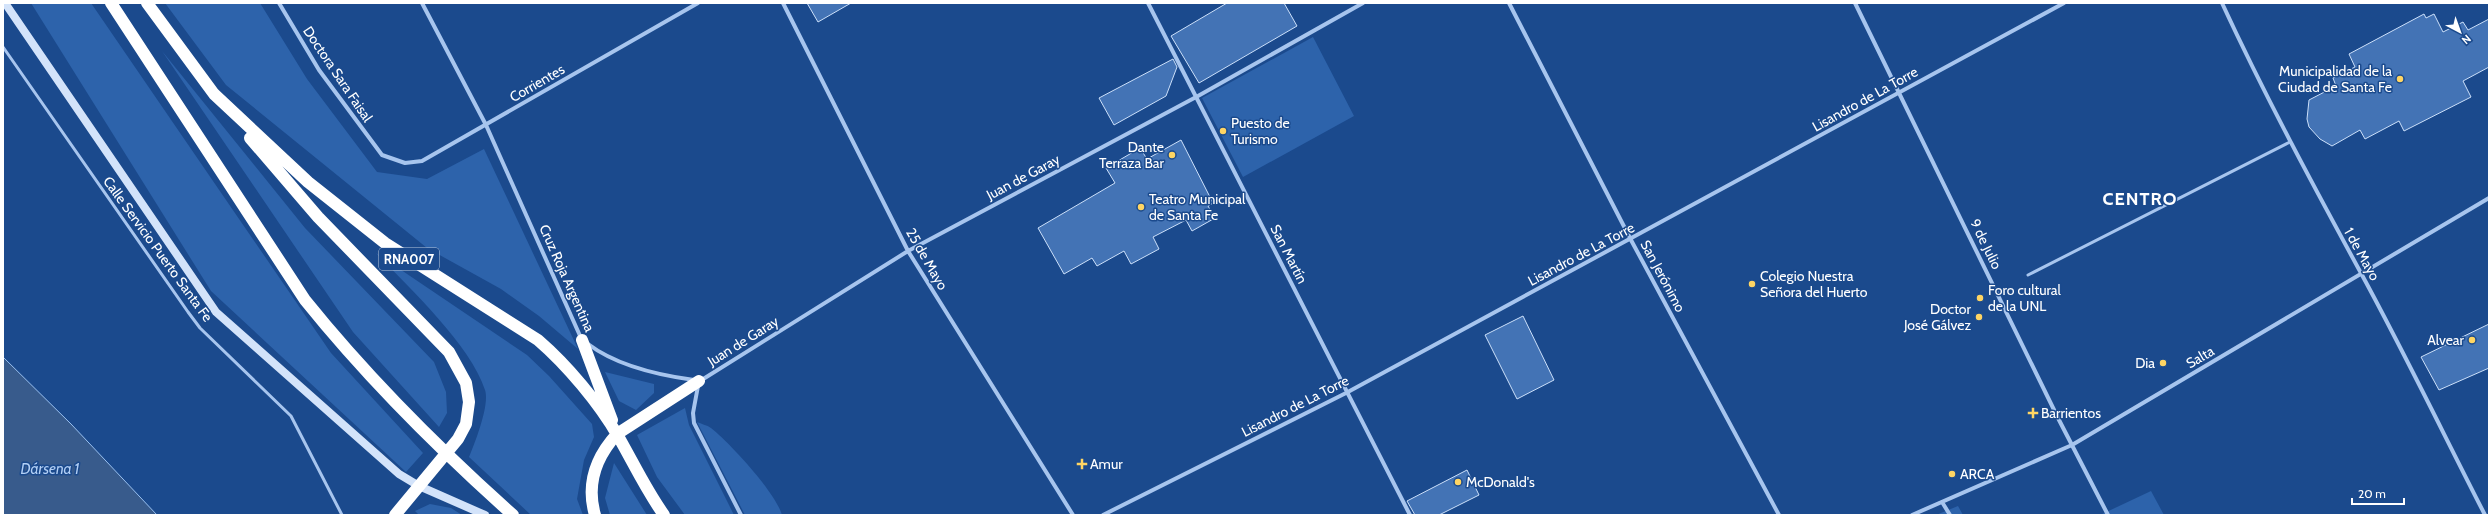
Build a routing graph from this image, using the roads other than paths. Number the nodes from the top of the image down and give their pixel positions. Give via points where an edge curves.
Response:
1 (5, 3) edge
2 (111, 3) edge
3 (147, 3) edge
4 (279, 3) edge
5 (422, 3) edge
6 (698, 3) edge
7 (783, 3) edge
8 (1148, 3) edge
9 (1363, 3) edge
10 (1509, 3) edge
11 (1855, 3) edge
12 (2064, 3) edge
13 (2222, 3) edge
14 (3, 47) edge
15 (1900, 92) junction
16 (214, 94) junction
17 (1198, 96) junction
18 (486, 125) junction
19 (2290, 142) junction
20 (382, 155) joint
21 (2489, 198) edge
22 (1631, 240) junction
23 (908, 251) junction
24 (2028, 275) dead end
25 (2362, 275) junction
26 (582, 340) junction
27 (699, 381) junction
28 (1346, 393) junction
29 (617, 434) junction
30 (2072, 445) junction
31 (446, 453) junction
32 (419, 486) junction
33 (1942, 502) junction
34 (342, 515) edge
35 (395, 515) edge
36 (485, 515) edge
37 (513, 515) edge
38 (595, 515) edge
39 (664, 515) edge
40 (741, 515) edge
41 (1073, 515) edge
42 (1103, 515) edge
43 (1410, 515) edge
44 (1779, 515) edge
45 (1912, 515) edge
46 (1950, 515) edge
47 (2108, 515) edge
48 (2485, 515) edge

1 - 32 main road via 216,312 399,474
2 - 31 highway via 305,300 339,342
3 - 16 highway, RNA007
4 - 20 street, Doctora Sara Faisal via 319,70
5 - 18 street, Cruz Roja Argentina
6 - 18 street, Corrientes
7 - 23 street, 25 de Mayo
8 - 17 street, San Martín
9 - 17 street, Juan de Garay
10 - 22 street, San Jerónimo
11 - 15 street, 9 de Julio
12 - 15 street, Lisandro de La Torre
13 - 19 street, 1 de Mayo
14 - 34 lane, Calle Servicio Puerto Santa Fe via 200,328 291,416
15 - 22 street, Lisandro de La Torre
15 - 30 street, 9 de Julio
16 - 29 highway, RNA007 via 302,177 378,238 538,340 562,362
16 - 31 highway via 318,217 449,352 459,367 466,383 469,402 466,424
17 - 23 street, Juan de Garay
17 - 28 street, San Martín
18 - 20 street, Corrientes via 422,161 405,163
18 - 26 street, Cruz Roja Argentina
19 - 24 lane
19 - 25 street, 1 de Mayo
21 - 25 street, Salta
22 - 28 street, Lisandro de La Torre
22 - 44 street, San Jerónimo
23 - 27 street, Juan de Garay
23 - 41 street, 25 de Mayo
25 - 30 street, Salta
25 - 48 street, 1 de Mayo
26 - 27 street, Cruz Roja Argentina via 619,362 675,378
26 - 29 highway
27 - 29 highway
27 - 40 street via 693,413 694,423
28 - 42 street, Lisandro de La Torre
28 - 43 street, San Martín
29 - 38 highway via 607,445 593,473
29 - 39 highway, RNA007
30 - 33 street, Salta
30 - 47 street, 9 de Julio
31 - 32 highway
31 - 37 highway
32 - 35 highway
32 - 36 main road
33 - 45 street, Salta
33 - 46 street

